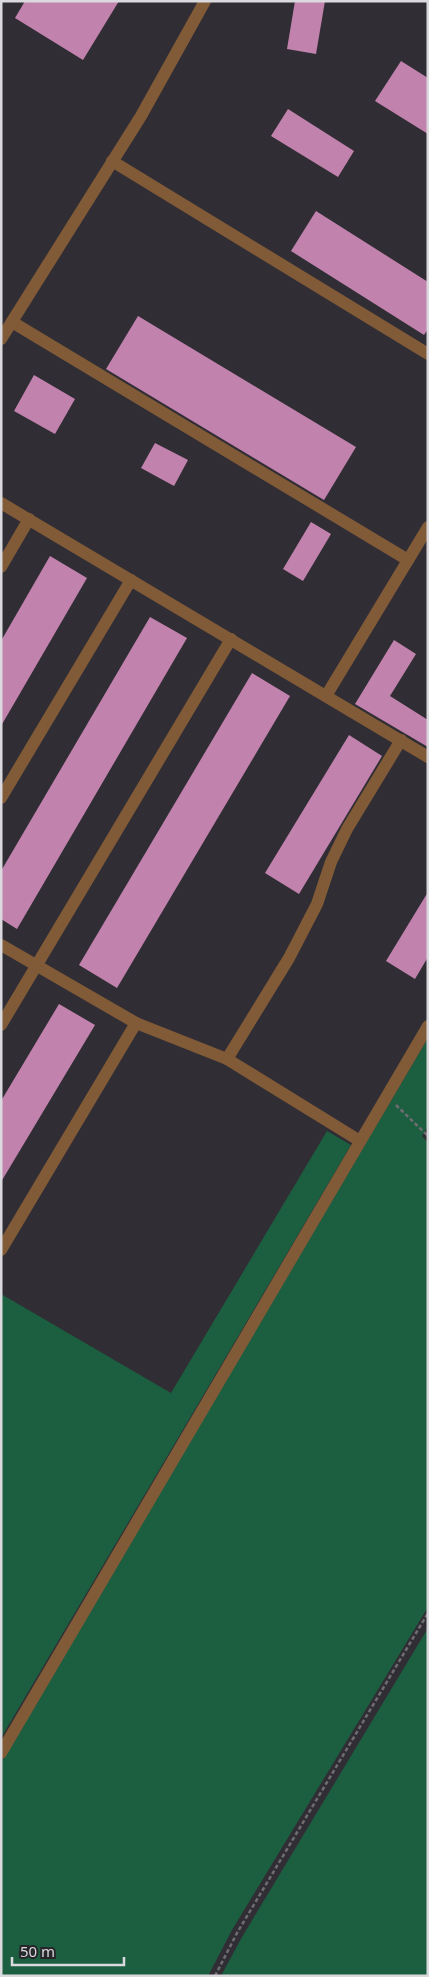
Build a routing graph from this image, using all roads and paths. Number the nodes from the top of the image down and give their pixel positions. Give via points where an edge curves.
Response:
1 (205, 1) edge
2 (112, 161) junction
3 (12, 322) junction
4 (1, 339) edge
5 (428, 354) edge
6 (1, 503) edge
7 (29, 519) junction
8 (428, 527) edge
9 (408, 560) junction
10 (1, 567) edge
11 (131, 580) junction
12 (231, 639) junction
13 (326, 696) junction
14 (401, 740) junction
15 (428, 757) edge
16 (1, 798) edge
17 (1, 944) edge
18 (36, 965) junction
19 (136, 1023) junction
20 (1, 1025) edge
21 (428, 1026) edge
22 (227, 1059) junction
23 (387, 1096) junction
24 (428, 1136) edge
25 (360, 1141) junction
26 (1, 1250) edge
27 (428, 1613) edge
28 (1, 1753) edge
29 (214, 1976) edge

1 - 2 street
2 - 3 street
2 - 5 street
3 - 4 street
3 - 9 street
6 - 7 street
7 - 10 street
7 - 11 street
8 - 9 street
9 - 13 street
11 - 12 street
11 - 16 street
12 - 13 street
12 - 18 street
13 - 14 street
14 - 15 street
14 - 22 street via 346,829 317,904 289,958
17 - 18 street
18 - 19 street
18 - 20 street
19 - 22 street
19 - 26 street
21 - 23 street
22 - 25 street
23 - 24 path
23 - 25 street
25 - 28 street
27 - 29 path

